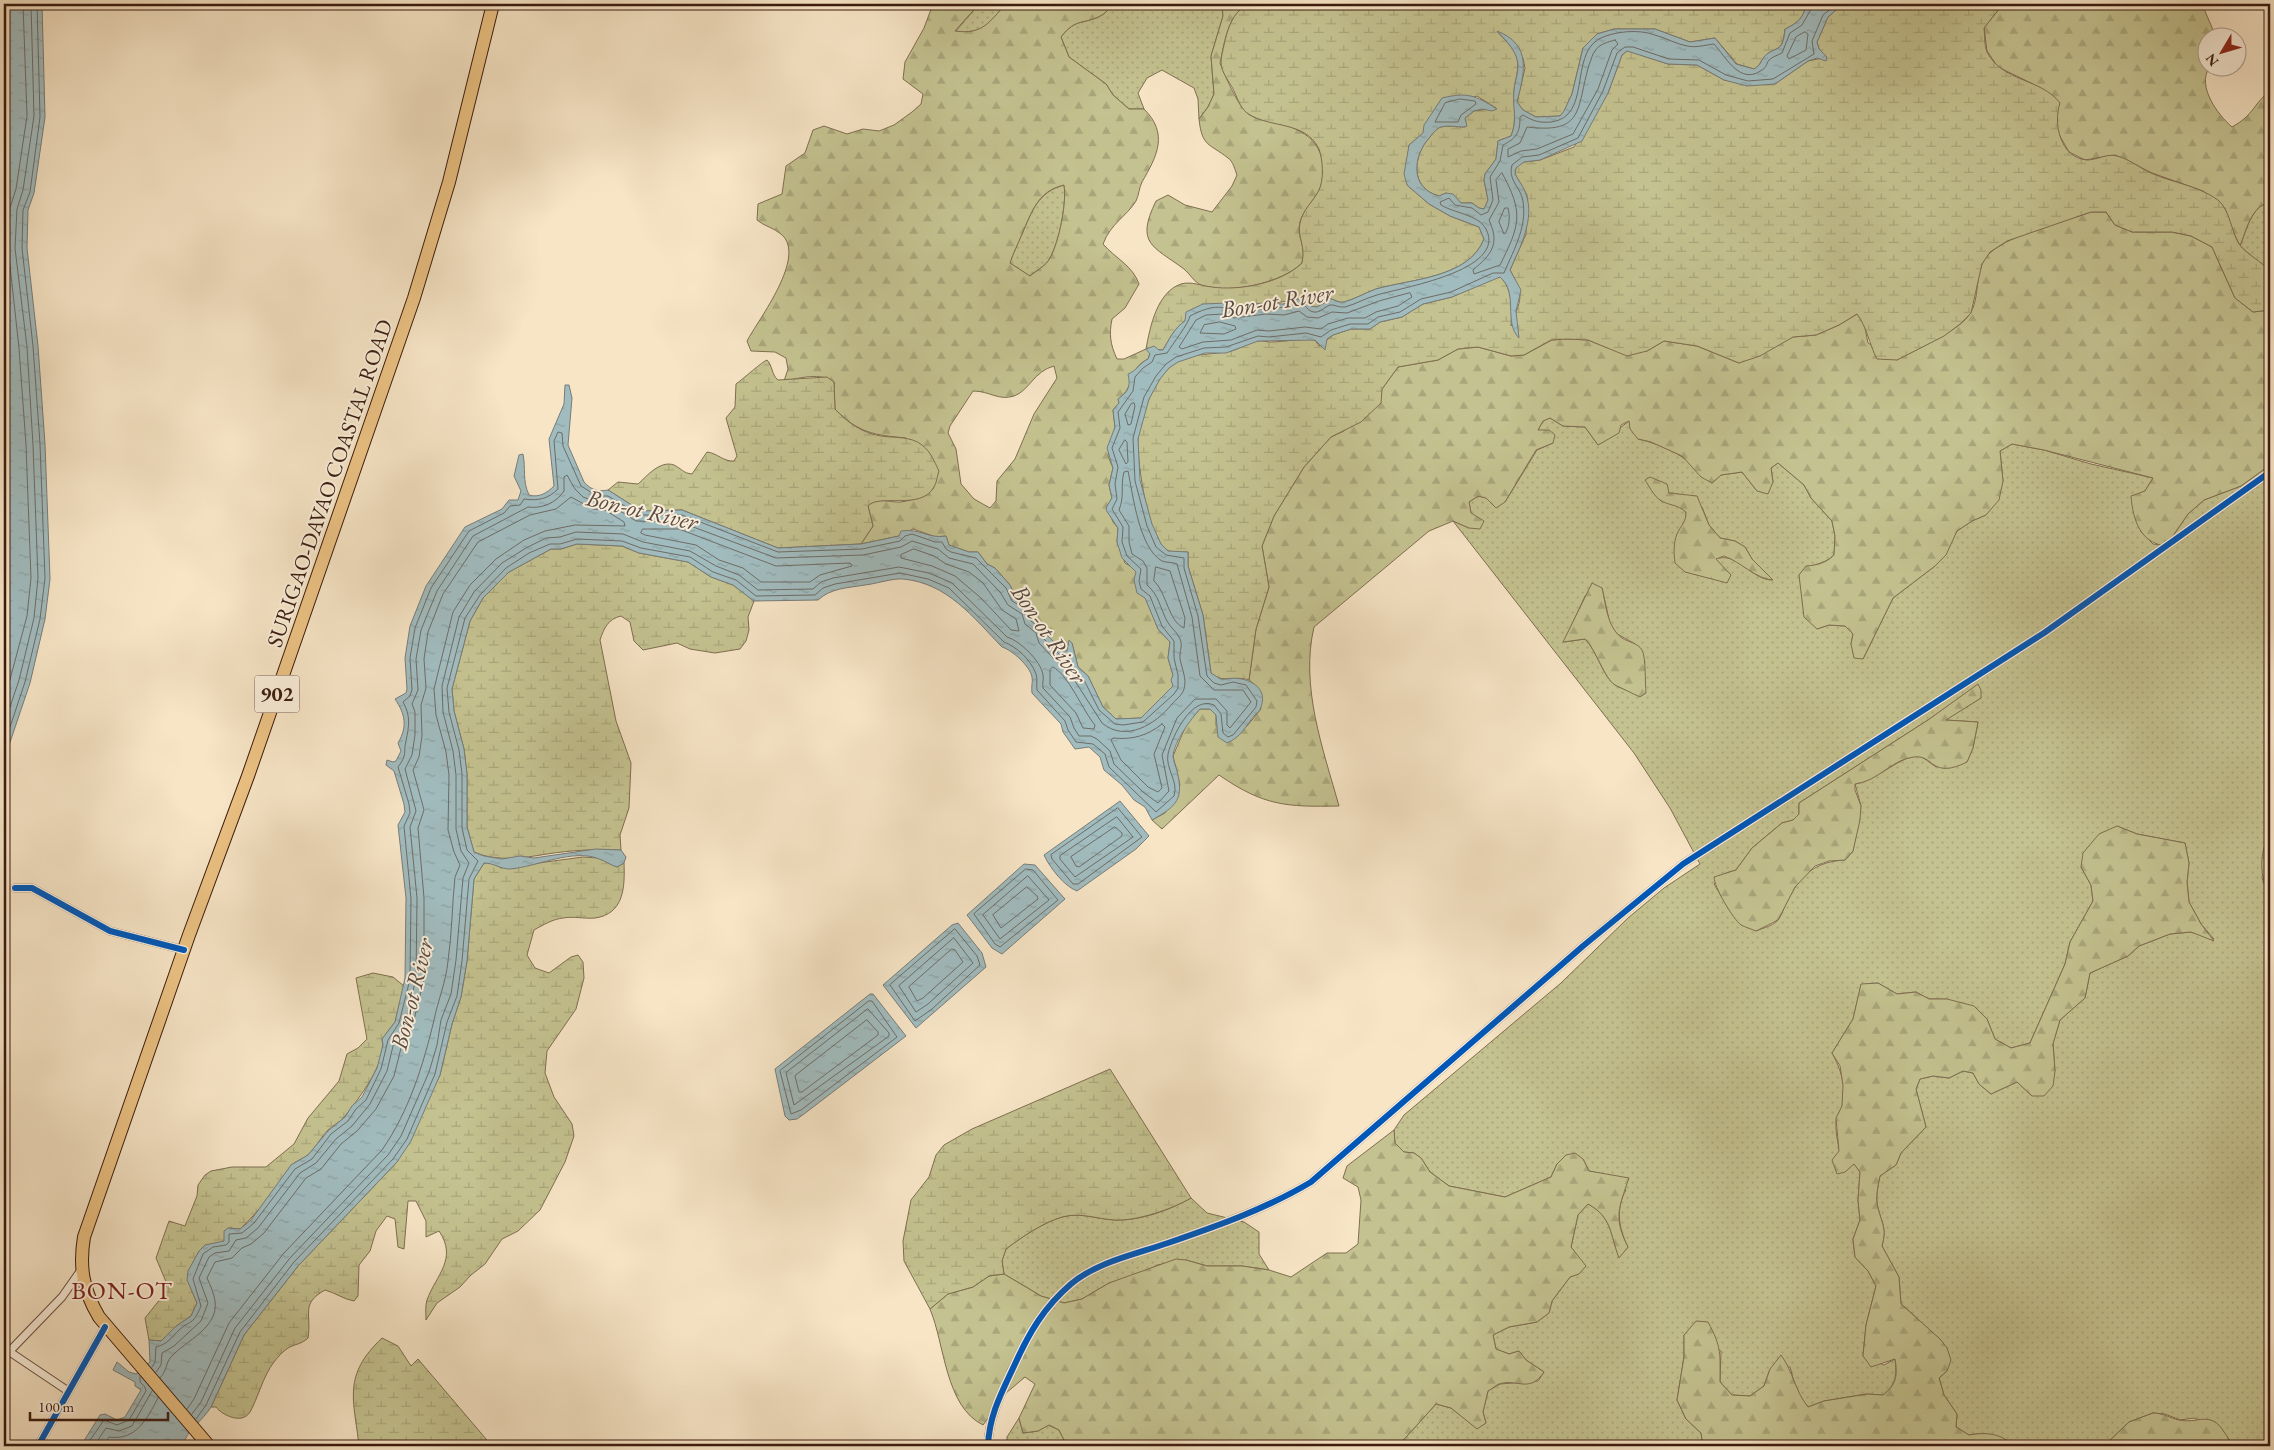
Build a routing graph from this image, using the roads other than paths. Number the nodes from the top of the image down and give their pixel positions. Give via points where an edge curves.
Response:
1 (493, 4) edge
2 (2270, 472) edge
3 (15, 888) dead end
4 (184, 950) junction
5 (80, 1270) junction
6 (105, 1327) junction
7 (5, 1352) edge
8 (68, 1391) junction
9 (38, 1446) edge
10 (209, 1446) edge
11 (988, 1446) edge

1 - 4 highway, SURIGAO-DAVAO COASTAL ROAD / 902 via 450,182 414,298
2 - 11 street via 2044,633 1683,864 1582,946 1311,1182 1255,1211 1112,1262 1071,1284 1047,1308 1029,1333 992,1412
3 - 4 street via 32,888 110,931
4 - 5 highway, SURIGAO-DAVAO COASTAL ROAD / 902 via 95,1202 84,1237
5 - 6 highway, SURIGAO-DAVAO COASTAL ROAD / 902 via 88,1296
5 - 7 street via 62,1297
6 - 8 street
6 - 10 highway, SURIGAO-DAVAO COASTAL ROAD / 902
7 - 8 street
8 - 9 street

